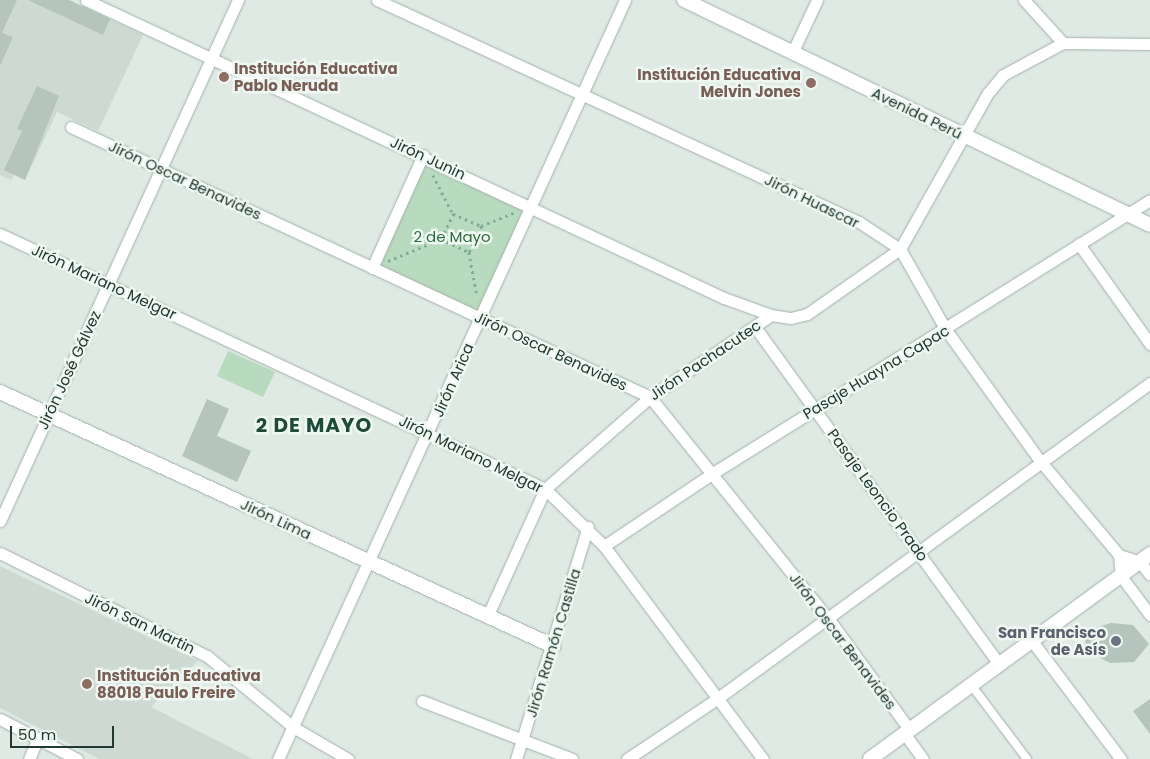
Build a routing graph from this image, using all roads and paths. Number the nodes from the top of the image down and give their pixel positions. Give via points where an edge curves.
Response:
1 (86, 0) edge
2 (238, 0) edge
3 (378, 0) edge
4 (625, 0) edge
5 (684, 0) edge
6 (817, 0) edge
7 (1024, 0) edge
8 (1064, 43) junction
9 (1150, 44) edge
10 (793, 51) junction
11 (211, 59) junction
12 (583, 93) junction
13 (71, 127) dead end
14 (964, 136) junction
15 (423, 155) junction
16 (161, 168) junction
17 (1150, 200) edge
18 (532, 206) junction
19 (453, 214) junction
20 (1128, 214) junction
21 (1150, 225) edge
22 (481, 226) junction
23 (0, 234) edge
24 (441, 239) junction
25 (1079, 244) junction
26 (900, 249) junction
27 (469, 252) junction
28 (372, 268) junction
29 (108, 284) junction
30 (477, 297) dead end
31 (771, 315) junction
32 (481, 319) junction
33 (755, 327) junction
34 (946, 330) junction
35 (1150, 344) edge
36 (1150, 383) edge
37 (0, 392) edge
38 (650, 397) junction
39 (816, 408) junction
40 (49, 414) junction
41 (430, 432) junction
42 (1041, 462) junction
43 (713, 473) junction
44 (545, 489) junction
45 (0, 522) edge
46 (588, 527) junction
47 (604, 546) junction
48 (919, 551) junction
49 (0, 553) edge
50 (1119, 555) junction
51 (1145, 558) edge
52 (371, 562) junction
53 (1150, 575) edge
54 (1121, 576) junction
55 (1150, 614) edge
56 (487, 617) junction
57 (828, 618) junction
58 (1032, 641) junction
59 (552, 646) junction
60 (999, 664) junction
61 (972, 686) junction
62 (718, 698) junction
63 (422, 702) dead end
64 (0, 719) edge
65 (293, 727) junction
66 (907, 731) junction
67 (38, 738) junction
68 (523, 740) junction
69 (29, 759) edge
70 (77, 759) edge
71 (278, 759) edge
72 (348, 759) edge
73 (516, 759) edge
74 (572, 759) edge
75 (627, 759) edge
76 (764, 759) edge
77 (870, 759) edge
78 (923, 759) edge
79 (1027, 759) edge
80 (1121, 759) edge

1 - 11 street, Jirón Junin
2 - 11 street, Jirón José Gálvez
3 - 12 street, Jirón Huascar
4 - 12 street, Jirón Arica
5 - 10 street, Avenida Perú
6 - 10 street
7 - 8 street
8 - 9 street, Jirón Pachacutec
8 - 14 street, Jirón Pachacutec via 1003,75
10 - 14 street, Avenida Perú
11 - 15 street, Jirón Junin
11 - 16 street, Jirón José Gálvez
12 - 18 street, Jirón Arica
12 - 26 street, Jirón Huascar via 859,222
13 - 16 street, Jirón Oscar Benavides
14 - 20 street, Avenida Perú
14 - 26 street, Jirón Pachacutec
15 - 18 street, Jirón Junin
15 - 19 path
15 - 28 street
16 - 28 street, Jirón Oscar Benavides
16 - 29 street, Jirón José Gálvez
17 - 20 street, Pasaje Huayna Capac
18 - 22 path
18 - 31 street, Jirón Junin via 724,298
18 - 32 street, Jirón Arica
19 - 22 path
19 - 24 path
20 - 21 street, Avenida Perú
20 - 25 street, Pasaje Huayna Capac
22 - 27 path
23 - 29 street, Jirón Mariano Melgar
24 - 27 path
24 - 28 path
25 - 34 street, Pasaje Huayna Capac
25 - 35 street
26 - 31 street, Jirón Pachacutec via 807,314 791,318
26 - 34 street, Jirón Huascar
27 - 30 path
28 - 32 street, Jirón Oscar Benavides
29 - 40 street, Jirón José Gálvez
29 - 41 street, Jirón Mariano Melgar
31 - 33 street, Jirón Pachacutec
32 - 38 street, Jirón Oscar Benavides
32 - 41 street, Jirón Arica
33 - 38 street, Jirón Pachacutec
33 - 39 street, Pasaje Leoncio Prado
34 - 39 street, Pasaje Huayna Capac
34 - 42 street, Jirón Huascar
36 - 42 street
37 - 40 street, Jirón Lima
38 - 43 street, Jirón Oscar Benavides
38 - 44 street, Jirón Pachacutec
39 - 43 street, Pasaje Huayna Capac
39 - 48 street, Pasaje Leoncio Prado
40 - 45 street, Jirón José Gálvez
40 - 52 street, Jirón Lima
41 - 44 street, Jirón Mariano Melgar
41 - 52 street, Jirón Arica
42 - 48 street
42 - 50 street, Jirón Huascar
43 - 47 street, Pasaje Huayna Capac
43 - 57 street, Jirón Oscar Benavides
44 - 46 street, Jirón Mariano Melgar
44 - 56 street, Jirón Pachacutec
46 - 47 street, Jirón Mariano Melgar
46 - 59 street, Jirón Ramón Castilla
47 - 62 street, Jirón Mariano Melgar
48 - 57 street
48 - 60 street, Pasaje Leoncio Prado
49 - 65 street, Jirón San Martin via 207,656
50 - 51 street
50 - 54 street
51 - 53 street
51 - 54 street
52 - 56 street, Jirón Lima
52 - 65 street, Jirón Arica
54 - 55 street
54 - 58 street
56 - 59 street, Jirón Lima
57 - 62 street
57 - 66 street, Jirón Oscar Benavides
58 - 60 street
58 - 80 street
59 - 68 street, Jirón Ramón Castilla
60 - 61 street
61 - 66 street
61 - 79 street
62 - 75 street
62 - 76 street, Jirón Mariano Melgar
63 - 68 street
64 - 67 street
65 - 71 street, Jirón Arica
65 - 72 street, Jirón San Martin
66 - 77 street
66 - 78 street, Jirón Oscar Benavides
67 - 69 street
67 - 70 street
68 - 73 street, Jirón Ramón Castilla
68 - 74 street

